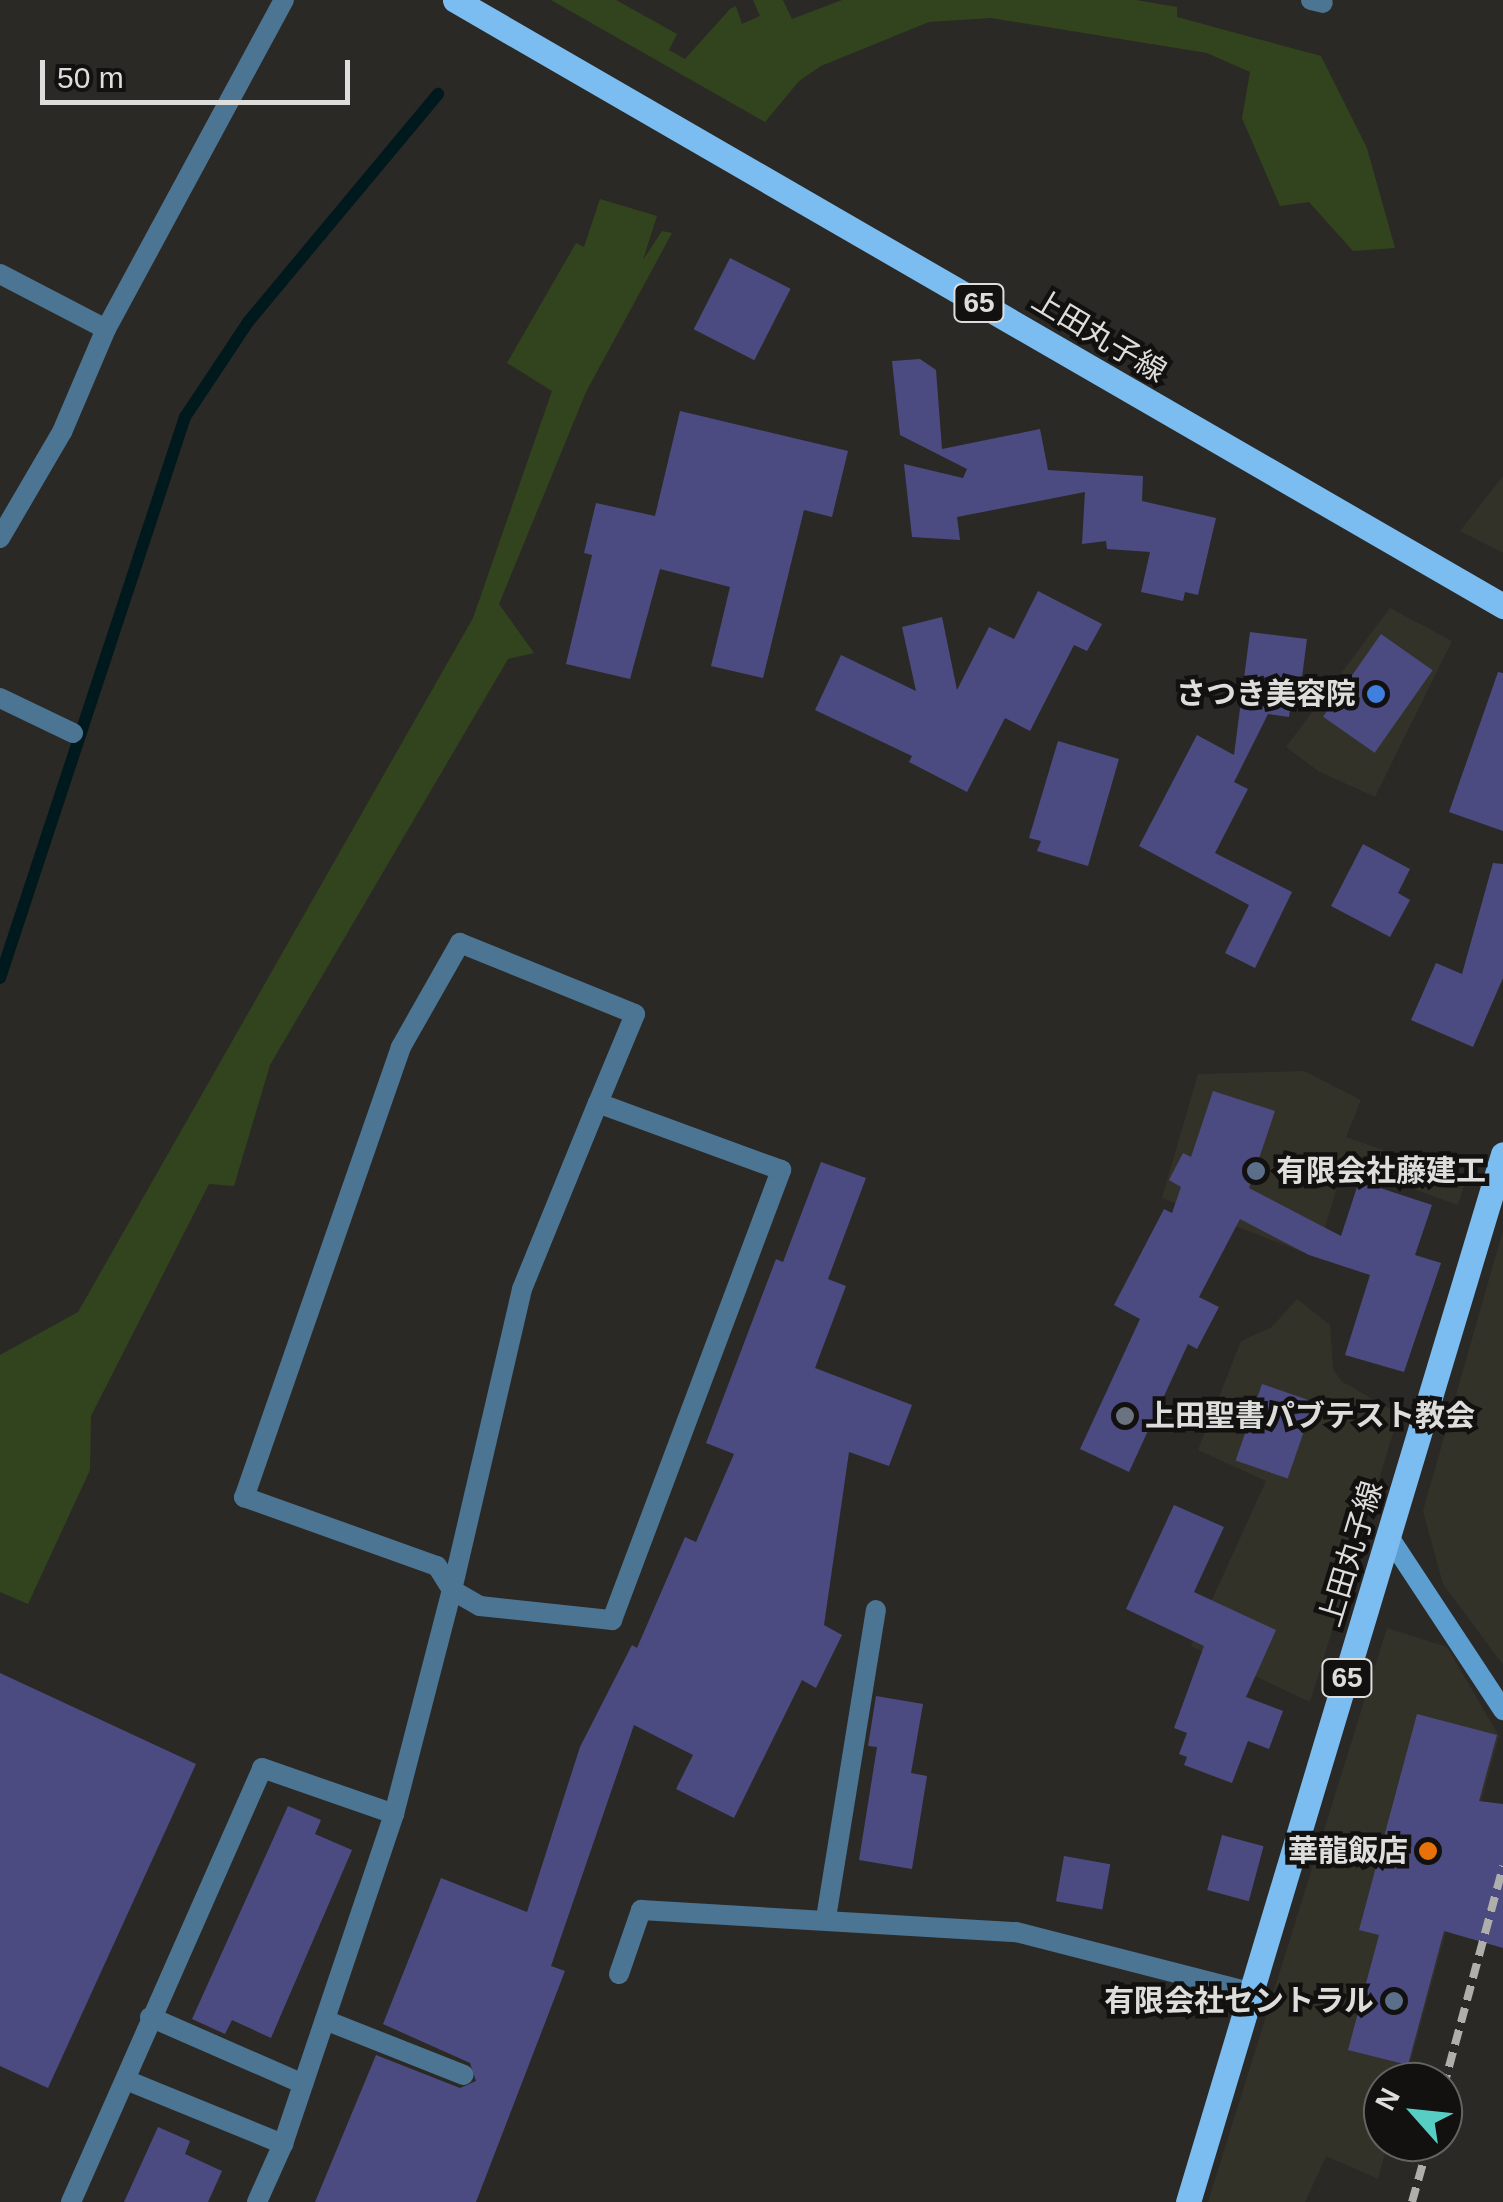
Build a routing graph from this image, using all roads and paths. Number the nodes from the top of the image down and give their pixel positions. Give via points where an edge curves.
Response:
1 (284, 0) edge
2 (455, 0) edge
3 (0, 274) edge
4 (106, 329) junction
5 (0, 538) edge
6 (1503, 606) edge
7 (0, 698) edge
8 (73, 734) dead end
9 (598, 1103) junction
10 (1503, 1154) edge
11 (1391, 1540) junction
12 (452, 1590) junction
13 (876, 1610) dead end
14 (1503, 1710) edge
15 (394, 1814) junction
16 (826, 1918) junction
17 (619, 1974) dead end
18 (1250, 1992) junction
19 (150, 2017) junction
20 (325, 2020) junction
21 (464, 2075) dead end
22 (126, 2080) junction
23 (303, 2084) junction
24 (283, 2144) junction
25 (71, 2202) edge
26 (257, 2202) edge
27 (1188, 2202) edge

1 - 4 street
2 - 6 main road, 上田丸子線 / 65
3 - 4 street
4 - 5 street via 62,432
7 - 8 street
9 - 12 street via 522,1289
9 - 12 street via 781,1170 612,1620 480,1606
9 - 12 street via 635,1014 460,943 401,1047 244,1497 437,1566
10 - 11 main road, 上田丸子線 / 65
11 - 14 street
11 - 18 main road, 上田丸子線 / 65
12 - 15 street
13 - 16 street
15 - 19 street via 262,1768
15 - 20 street
16 - 17 street via 641,1910
16 - 18 street via 1016,1932
18 - 27 main road, 上田丸子線 / 65
19 - 22 street
19 - 23 street
20 - 21 street
20 - 23 street
22 - 24 street
22 - 25 street
23 - 24 street
24 - 26 street

